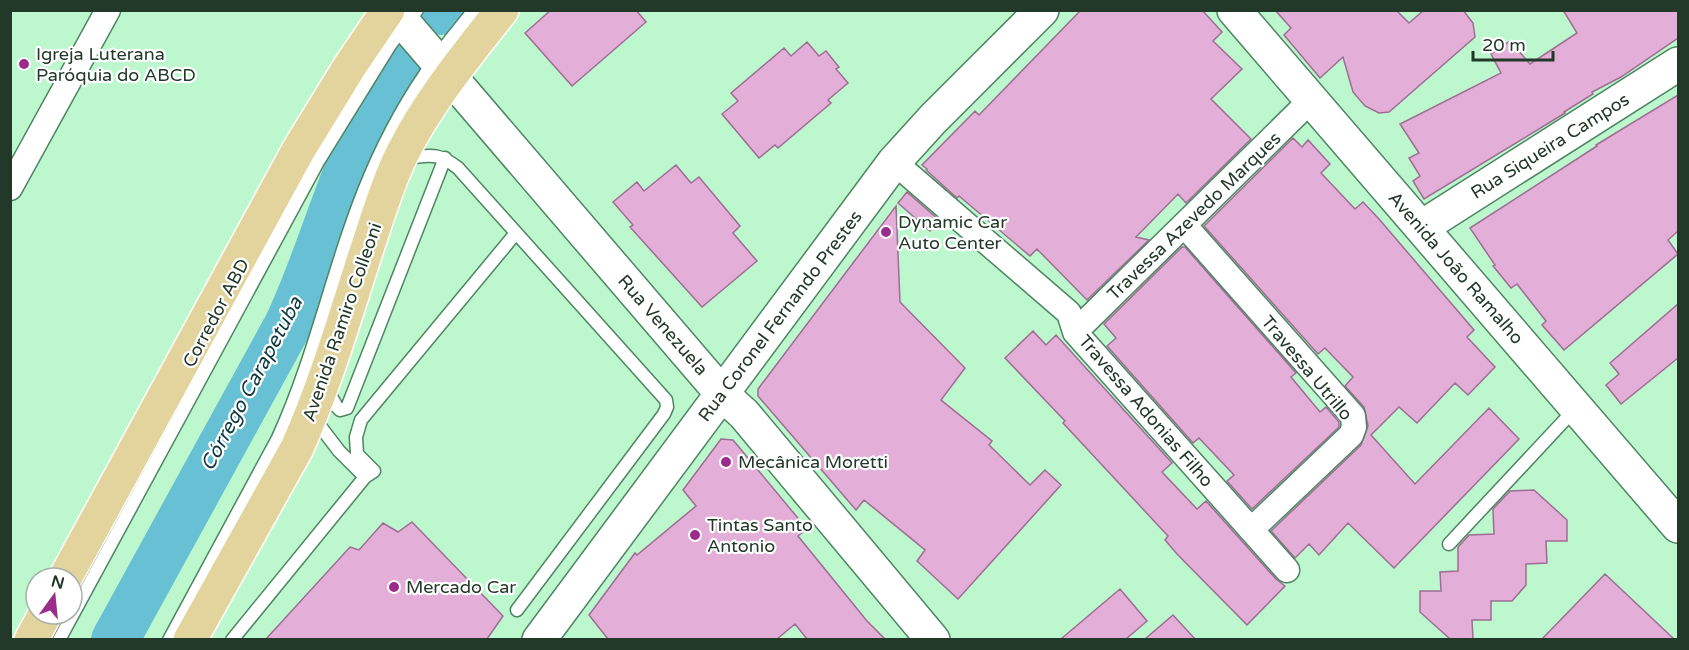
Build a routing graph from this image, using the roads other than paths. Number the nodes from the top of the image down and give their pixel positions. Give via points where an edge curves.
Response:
1 (108, 10) edge
2 (474, 10) edge
3 (502, 10) edge
4 (1042, 10) edge
5 (1234, 10) edge
6 (401, 14) edge
7 (1678, 64) edge
8 (443, 68) junction
9 (1311, 100) junction
10 (400, 158) junction
11 (445, 158) junction
12 (894, 162) junction
13 (10, 188) edge
14 (1185, 226) junction
15 (1422, 227) junction
16 (516, 233) junction
17 (1075, 332) junction
18 (324, 384) junction
19 (723, 395) junction
20 (1576, 408) junction
21 (312, 416) junction
22 (365, 477) junction
23 (1678, 526) edge
24 (1251, 530) junction
25 (1449, 544) dead end
26 (71, 566) edge
27 (1287, 570) dead end
28 (517, 610) dead end
29 (58, 639) edge
30 (169, 639) edge
31 (190, 639) edge
32 (232, 639) edge
33 (539, 639) edge
34 (933, 639) edge

1 - 13 street
2 - 8 lane
3 - 8 main road, Avenida Ramiro Colleoni
4 - 12 street, Rua Coronel Fernando Prestes
5 - 9 street, Avenida João Ramalho
6 - 8 street, Rua Venezuela
6 - 26 main road via 350,66 299,149
6 - 29 lane, Corredor ABD
7 - 15 street, Rua Siqueira Campos
8 - 10 main road, Avenida Ramiro Colleoni
8 - 19 street, Rua Venezuela
8 - 30 lane via 392,131 370,176 292,408
9 - 14 street, Travessa Azevedo Marques
9 - 15 street, Avenida João Ramalho
10 - 11 lane via 429,154
10 - 18 main road, Avenida Ramiro Colleoni
11 - 16 lane
11 - 18 lane via 347,408 337,407
12 - 17 street, Travessa Adonias Filho via 1069,313
12 - 19 street, Rua Coronel Fernando Prestes
14 - 17 street, Travessa Azevedo Marques
14 - 24 street, Travessa Utrillo via 1355,422 1351,435
15 - 20 street, Avenida João Ramalho
16 - 22 lane via 361,420 357,454 374,471
16 - 28 lane via 666,400 667,408
17 - 24 street, Travessa Adonias Filho
18 - 21 main road, Avenida Ramiro Colleoni
19 - 33 street, Rua Coronel Fernando Prestes
19 - 34 street, Rua Venezuela via 744,414
20 - 23 street, Avenida João Ramalho
20 - 25 lane
21 - 22 lane
21 - 31 main road, Avenida Ramiro Colleoni
22 - 32 lane
24 - 27 street, Travessa Adonias Filho

